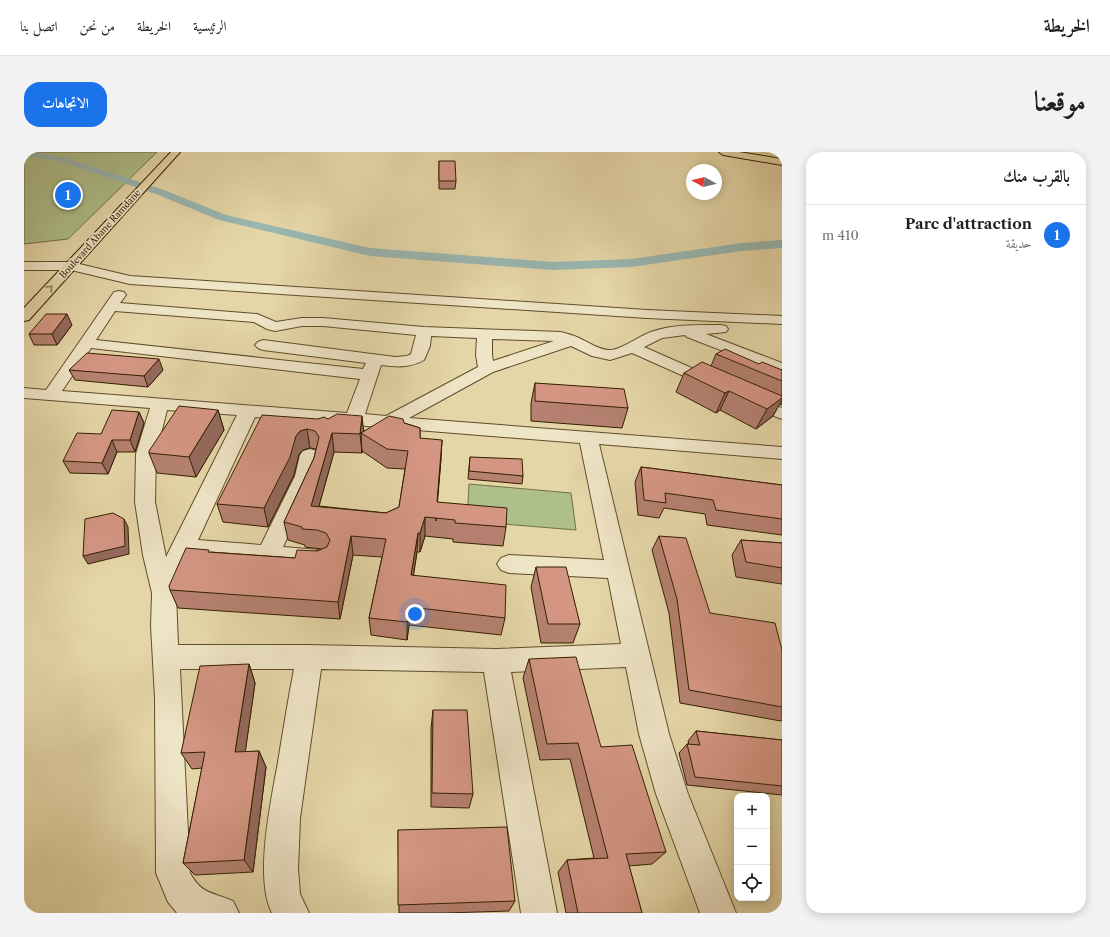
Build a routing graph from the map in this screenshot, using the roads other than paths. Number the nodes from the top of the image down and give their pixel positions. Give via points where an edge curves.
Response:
1 (165, 152) edge
2 (176, 152) edge
3 (723, 152) edge
4 (746, 152) edge
5 (782, 158) edge
6 (782, 162) edge
7 (129, 196) junction
8 (24, 266) edge
9 (57, 266) junction
10 (71, 266) junction
11 (130, 280) junction
12 (24, 300) edge
13 (112, 307) junction
14 (24, 317) edge
15 (779, 319) edge
16 (272, 326) junction
17 (424, 331) junction
18 (686, 331) junction
19 (486, 334) junction
20 (574, 340) junction
21 (86, 344) junction
22 (262, 345) junction
23 (631, 347) junction
24 (252, 362) junction
25 (372, 368) junction
26 (487, 369) junction
27 (782, 369) edge
28 (24, 392) edge
29 (51, 395) junction
30 (160, 403) junction
31 (249, 410) junction
32 (782, 414) edge
33 (354, 419) junction
34 (390, 421) junction
35 (588, 437) junction
36 (782, 453) edge
37 (310, 454) edge
38 (184, 547) junction
39 (268, 554) junction
40 (320, 559) edge
41 (509, 564) dead end
42 (618, 570) junction
43 (164, 593) junction
44 (637, 655) junction
45 (167, 657) junction
46 (308, 657) junction
47 (496, 661) junction
48 (190, 907) edge
49 (221, 913) edge
50 (291, 913) edge
51 (539, 913) edge
52 (718, 913) edge

1 - 7 main road, Boulevard Abane Ramdane via 143,175
2 - 7 main road, Boulevard Abane Ramdane
3 - 6 main road
4 - 5 main road
7 - 9 main road, Boulevard Abane Ramdane
7 - 10 main road, Boulevard Abane Ramdane
8 - 9 street
9 - 10 street
9 - 12 main road, Boulevard Abane Ramdane
10 - 11 street
14 -> 10 main road, Boulevard Abane Ramdane
11 - 13 street
11 - 15 street via 647,314
13 - 16 street via 247,317 262,320
13 - 21 street
15 - 18 street via 761,327
16 - 17 street via 323,322
16 - 22 street
17 - 19 street
17 - 25 street via 422,346 415,359
18 - 23 street via 659,334
18 - 27 street
19 - 20 street
19 - 26 street via 484,355
20 - 23 street via 607,354 618,354
20 - 26 street
21 - 24 street
21 - 29 street
22 - 24 street
22 - 25 street
23 - 32 street
24 - 25 street
25 - 33 street
26 - 34 street
28 - 29 street
29 - 30 street
30 - 31 street
30 - 43 street via 146,454 145,502 154,555
31 - 33 street
31 - 38 street
33 - 34 street
34 - 35 street
35 - 36 street
35 - 42 street
37 - 39 street via 305,476
38 - 39 street
38 - 43 street via 169,573
39 - 40 street
41 - 42 street
42 - 44 street
43 - 45 street
44 - 47 street
44 - 52 street via 654,734 672,794
45 - 46 street
45 - 48 street via 173,872 177,886
46 - 47 street
46 - 50 street via 284,818 281,869 283,898
47 - 51 street
48 - 49 street

